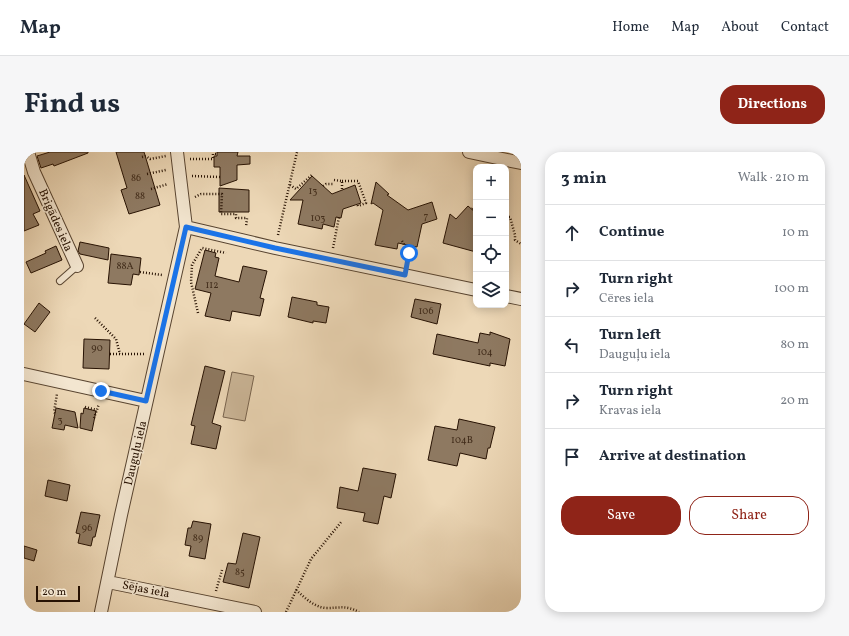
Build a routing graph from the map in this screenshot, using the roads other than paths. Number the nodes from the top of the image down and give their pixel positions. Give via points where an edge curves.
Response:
1 (28, 152) edge
2 (469, 152) edge
3 (521, 163) edge
4 (178, 165) edge
5 (29, 174) edge
6 (186, 227) junction
7 (77, 266) joint
8 (60, 281) dead end
9 (473, 289) edge
10 (509, 297) edge
11 (521, 299) edge
12 (24, 374) edge
13 (146, 401) junction
14 (108, 582) junction
15 (101, 612) edge
16 (255, 612) edge

1 - 5 street, Brigādes iela
2 - 3 street
4 - 6 street, Dauguļu iela
5 - 7 street, Brigādes iela
6 - 9 street
6 - 13 street, Dauguļu iela
7 - 8 lane
10 - 11 street
12 - 13 street
13 - 14 street, Dauguļu iela
14 - 15 street, Dauguļu iela
14 - 16 street, Sējas iela

